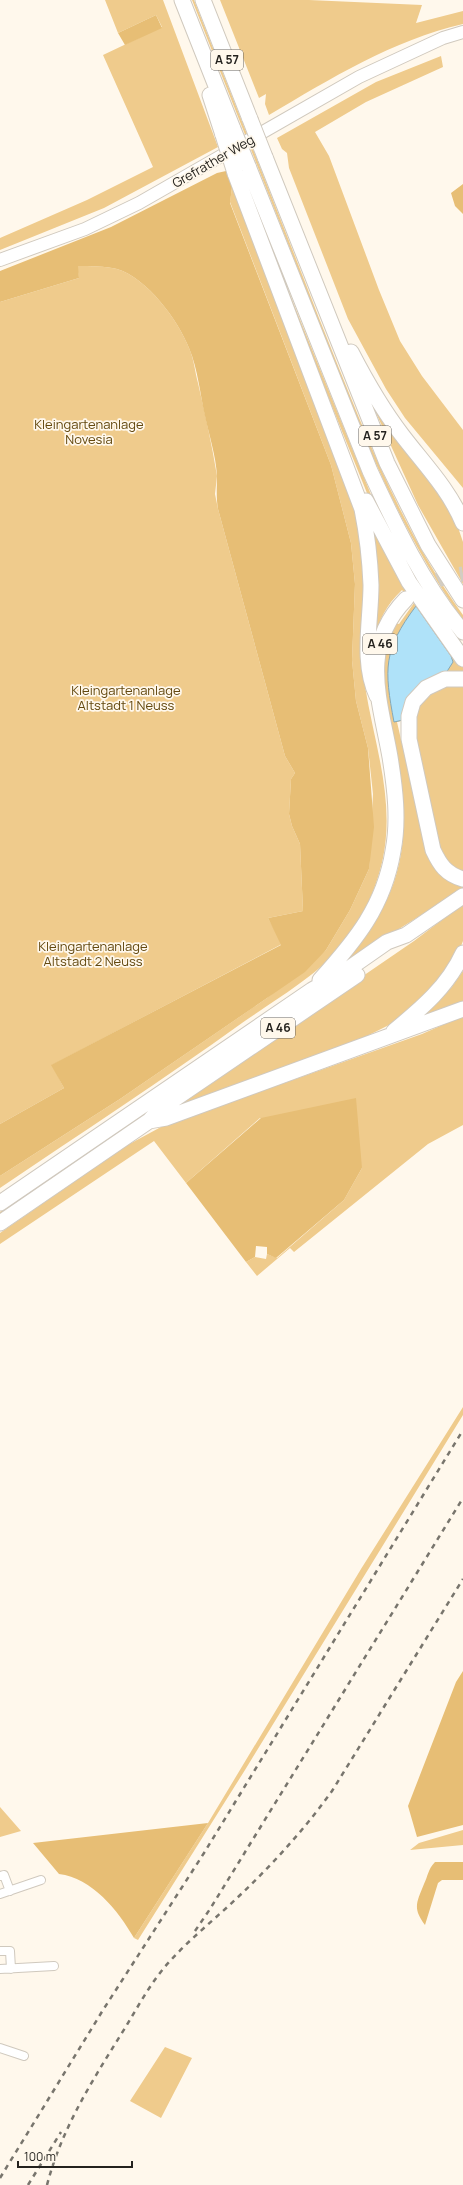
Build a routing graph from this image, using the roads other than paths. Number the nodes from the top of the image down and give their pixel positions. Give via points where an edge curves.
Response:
1 (182, 0) edge
2 (203, 0) edge
3 (463, 32) edge
4 (463, 41) edge
5 (419, 50) junction
6 (242, 170) junction
7 (0, 260) edge
8 (306, 262) junction
9 (349, 348) junction
10 (312, 375) junction
11 (463, 500) edge
12 (463, 523) edge
13 (406, 599) tunnel mouth
14 (463, 600) edge
15 (463, 632) edge
16 (463, 659) edge
17 (463, 679) edge
18 (377, 696) junction
19 (463, 878) edge
20 (463, 896) edge
21 (406, 935) junction
22 (463, 953) edge
23 (312, 990) junction
24 (463, 1009) edge
25 (390, 1034) junction
26 (149, 1121) junction
27 (0, 1203) edge
28 (0, 1223) edge
29 (0, 1876) edge
30 (41, 1880) dead end
31 (10, 1891) junction
32 (0, 1894) edge
33 (0, 1951) edge
34 (54, 1966) dead end
35 (0, 1969) edge
36 (11, 1969) junction
37 (0, 2048) edge
38 (24, 2056) dead end

1 - 6 highway, A 57, bridge via 205,59
2 - 8 highway, A 57, bridge
3 - 5 main road, Grefrather Weg via 442,38
4 - 5 main road, Grefrather Weg
5 - 7 main road, Grefrather Weg via 393,60 332,91 139,203 84,229
6 - 10 highway, A 57
6 - 15 highway, A 57 via 390,514 431,586
8 - 9 highway via 325,288
8 - 14 highway, A 57 via 387,463 428,545
9 - 11 highway via 406,430
9 - 12 highway via 380,403 439,481 458,510
10 - 16 highway via 390,548 429,613
10 - 18 highway via 362,509 367,534 371,586 369,660 371,684
13 - 18 highway, A 46 via 390,619 381,638 376,668
17 - 19 highway via 435,682 419,693 410,708 408,725 433,850 438,862 447,872
18 - 23 highway, A 46 via 390,756 395,801 394,849 374,911 364,928
20 - 21 highway, A 46
21 - 23 highway via 387,942 344,972
21 - 26 highway, A 46 via 393,950 160,1109
22 - 25 highway via 447,980 430,1001
23 - 27 highway, A 46
24 - 25 highway via 411,1029
25 - 26 highway via 166,1118
26 - 28 highway, A 46
29 - 31 street via 4,1875
30 - 31 street
31 - 32 street
33 - 36 street via 10,1950
34 - 36 street
35 - 36 street
37 - 38 street

